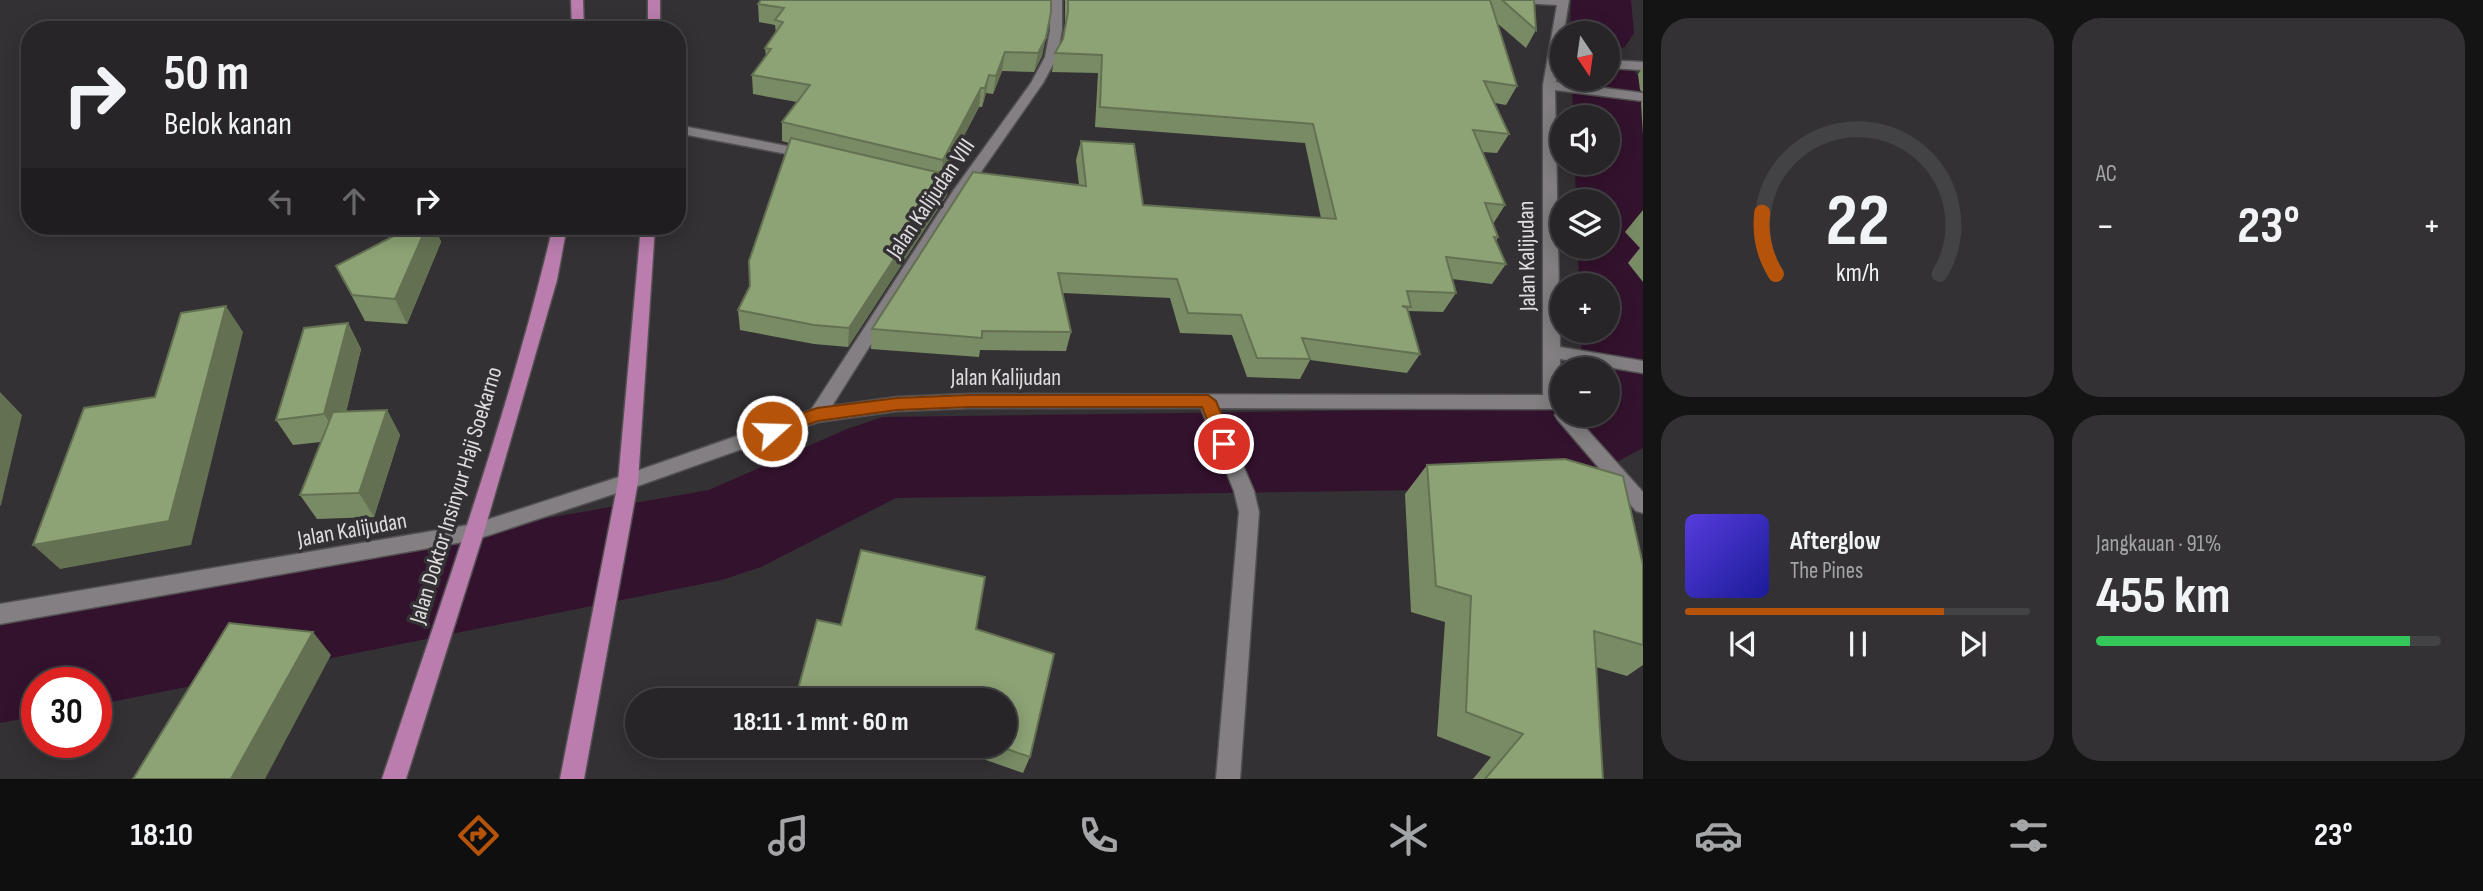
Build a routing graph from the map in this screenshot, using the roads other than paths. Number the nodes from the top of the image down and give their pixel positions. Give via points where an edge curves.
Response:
1 (577, 0) edge
2 (654, 0) edge
3 (1056, 0) edge
4 (1524, 0) edge
5 (1562, 1) edge
6 (578, 21) edge
7 (654, 21) edge
8 (1561, 21) edge
9 (1620, 65) edge
10 (1639, 67) edge
11 (1549, 85) joint
12 (1637, 98) edge
13 (686, 130) edge
14 (828, 159) edge
15 (557, 235) edge
16 (647, 235) edge
17 (1552, 352) junction
18 (1553, 357) edge
19 (1643, 367) edge
20 (1208, 401) junction
21 (1550, 413) edge
22 (817, 415) junction
23 (1575, 427) edge
24 (628, 482) junction
25 (1643, 505) edge
26 (474, 532) junction
27 (0, 614) edge
28 (394, 779) edge
29 (572, 779) edge
30 (1228, 779) edge

1 - 6 main road
2 - 7 main road
3 - 22 street, Jalan Kalijudan VIII via 1051,57 1037,83 953,189
4 - 5 street
5 - 8 street, Jalan Kalijudan
9 - 10 street
11 - 12 street
11 - 17 street, Jalan Kalijudan
13 - 14 street
15 - 26 main road, Jalan Doktor Insinyur Haji Soekarno via 549,280
16 - 24 main road
17 - 18 street, Jalan Kalijudan
17 - 19 street
20 - 21 street, Jalan Kalijudan
20 - 22 street, Jalan Kalijudan via 969,401 897,404
20 - 30 street via 1249,512
22 - 24 street, Jalan Kalijudan
23 - 25 street
24 - 26 street, Jalan Kalijudan
24 - 29 main road
26 - 27 street, Jalan Kalijudan
26 - 28 main road, Jalan Doktor Insinyur Haji Soekarno

